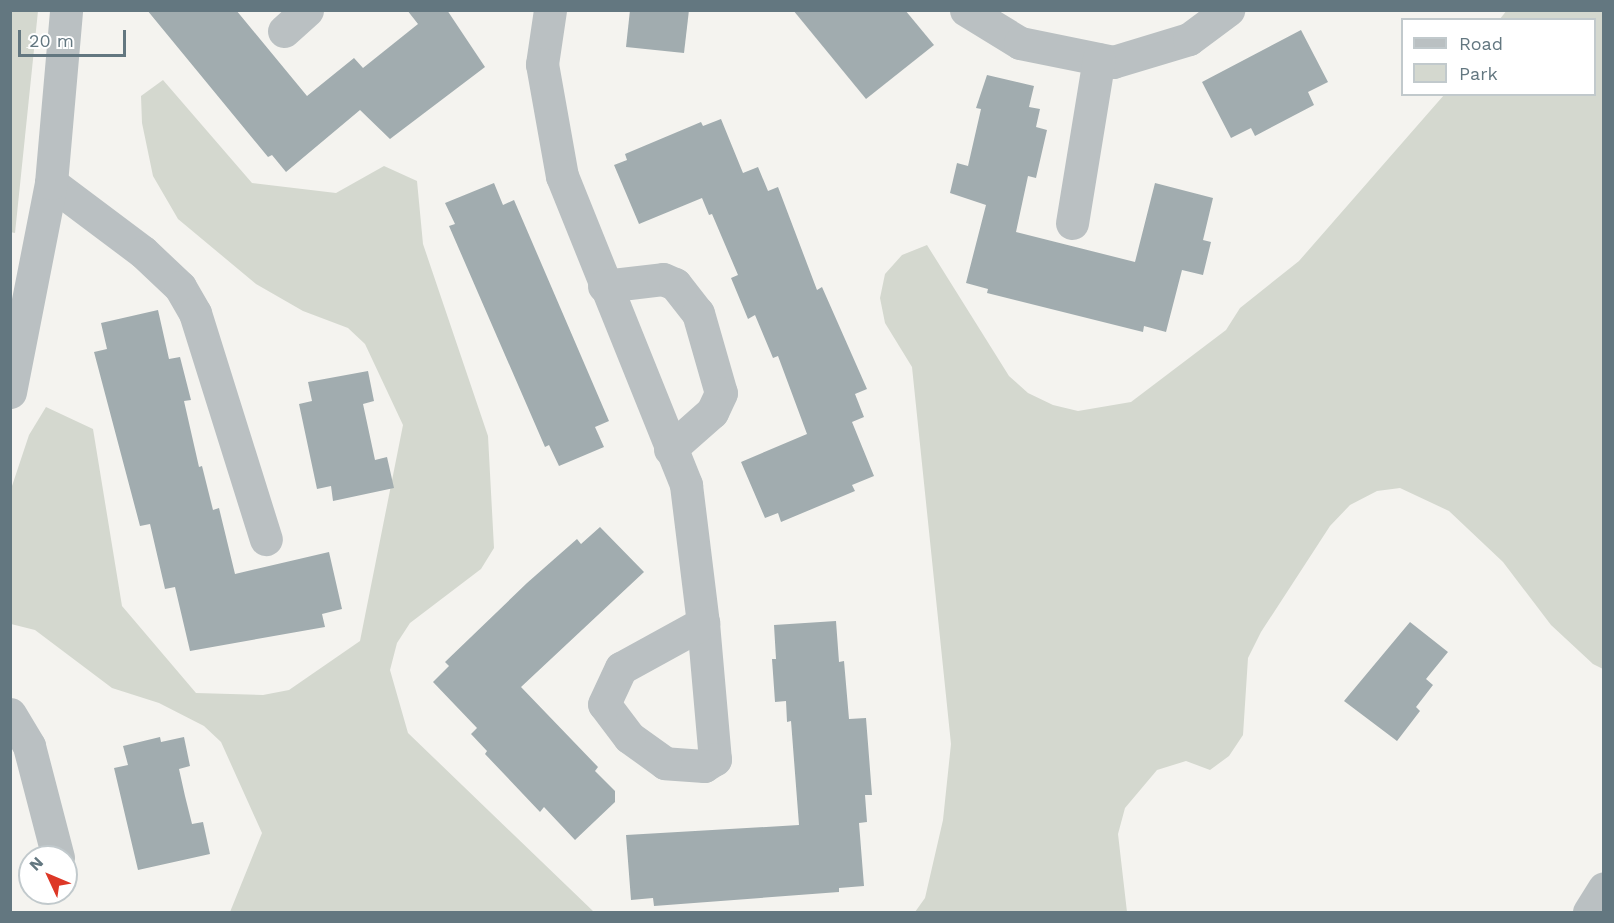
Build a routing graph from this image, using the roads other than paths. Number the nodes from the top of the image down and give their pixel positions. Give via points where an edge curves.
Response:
1 (66, 10) edge
2 (549, 10) edge
3 (966, 10) edge
4 (1228, 10) edge
5 (1099, 59) junction
6 (51, 183) junction
7 (1072, 223) dead end
8 (604, 286) junction
9 (10, 392) edge
10 (670, 448) junction
11 (266, 539) dead end
12 (703, 623) dead end
13 (10, 714) edge
14 (55, 845) edge
15 (1604, 888) edge
16 (1589, 912) edge

1 - 6 street
2 - 8 street via 542,64 562,176
3 - 5 street via 1020,43
4 - 5 street via 1189,39 1113,62
5 - 7 street
6 - 9 street
6 - 11 street via 143,252 180,287 195,313
8 - 10 street
8 - 10 street via 663,279 675,284 698,313 721,393 712,412
10 - 12 street via 686,485
13 - 14 street via 29,746
15 - 16 street

